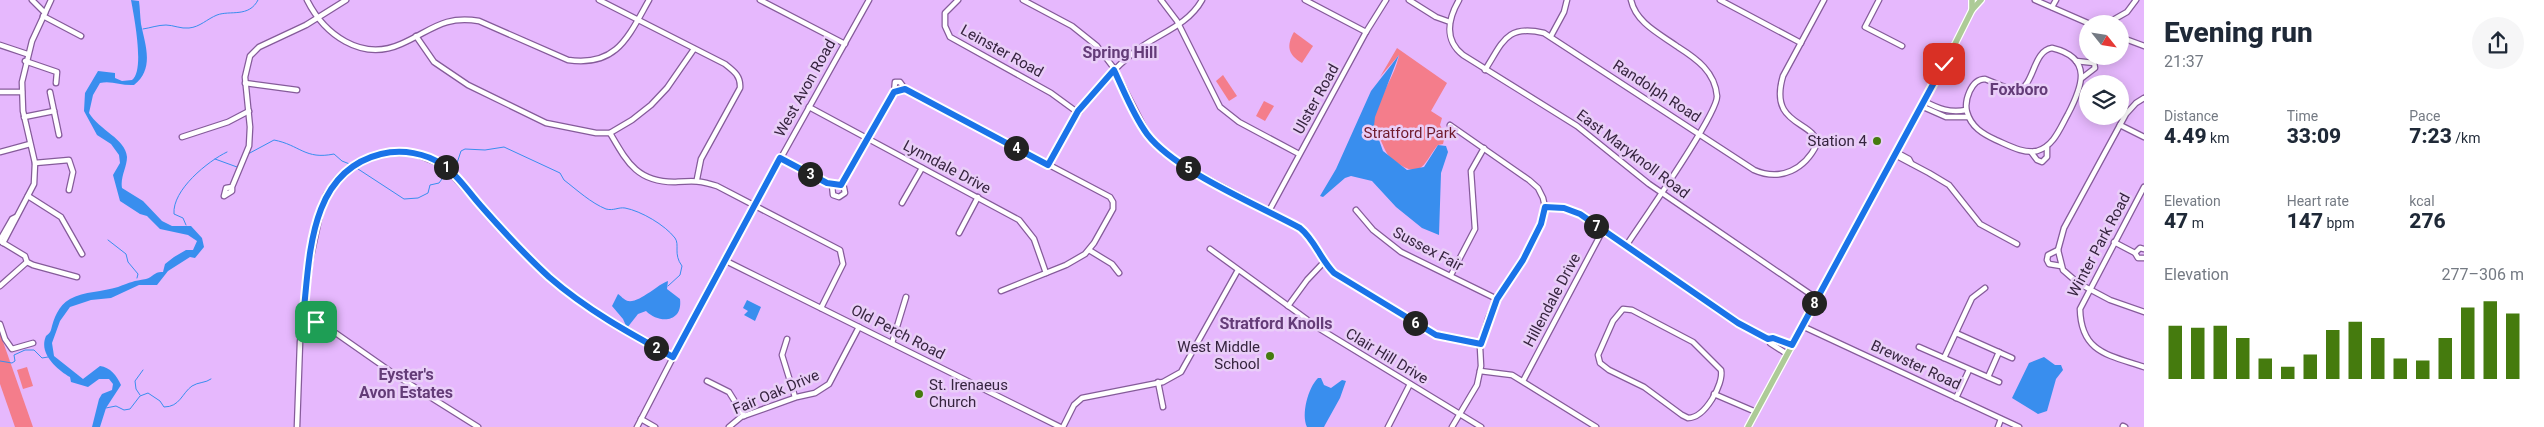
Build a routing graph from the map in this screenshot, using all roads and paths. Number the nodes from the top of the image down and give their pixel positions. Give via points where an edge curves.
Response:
1 (32, 0) edge
2 (51, 0) edge
3 (307, 0) edge
4 (346, 0) edge
5 (599, 0) edge
6 (649, 0) edge
7 (760, 0) edge
8 (869, 0) edge
9 (958, 0) edge
10 (1023, 0) edge
11 (1161, 0) edge
12 (1202, 0) edge
13 (1306, 0) edge
14 (1320, 0) edge
15 (1386, 0) edge
16 (1409, 0) edge
17 (1459, 0) edge
18 (1568, 0) edge
19 (1631, 0) edge
20 (1720, 0) edge
21 (1824, 0) edge
22 (1879, 0) edge
23 (1972, 0) edge
24 (1981, 0) edge
25 (2035, 0) edge
26 (2056, 0) edge
27 (2136, 0) edge
28 (1316, 6) junction
29 (2052, 7) junction
30 (1972, 10) junction
31 (44, 15) junction
32 (2122, 15) edge
33 (318, 18) junction
34 (2079, 19) edge
35 (638, 20) junction
36 (1450, 22) junction
37 (1178, 24) junction
38 (1366, 32) junction
39 (82, 36) dead end
40 (416, 36) junction
41 (1551, 36) junction
42 (2129, 40) edge
43 (1801, 43) junction
44 (845, 44) junction
45 (0, 45) edge
46 (1902, 46) dead end
47 (2144, 46) edge
48 (694, 49) junction
49 (27, 54) junction
50 (26, 60) junction
51 (2076, 61) junction
52 (1114, 70) junction
53 (1485, 70) junction
54 (2081, 75) edge
55 (2087, 75) edge
56 (56, 83) dead end
57 (245, 83) junction
58 (13, 85) dead end
59 (905, 89) junction
60 (297, 90) dead end
61 (0, 92) edge
62 (14, 92) junction
63 (22, 92) junction
64 (50, 92) dead end
65 (894, 92) junction
66 (2079, 93) edge
67 (2144, 98) edge
68 (1923, 103) junction
69 (809, 108) junction
70 (1966, 110) junction
71 (2129, 110) edge
72 (54, 111) junction
73 (249, 111) junction
74 (1077, 112) junction
75 (24, 117) junction
76 (1968, 117) junction
77 (1450, 125) dead end
78 (2120, 125) joint
79 (610, 133) junction
80 (1700, 134) junction
81 (59, 135) dead end
82 (182, 136) dead end
83 (2144, 137) edge
84 (868, 139) junction
85 (30, 144) junction
86 (2047, 147) junction
87 (1484, 148) junction
88 (0, 152) edge
89 (2031, 152) junction
90 (1300, 154) junction
91 (1895, 154) junction
92 (780, 158) junction
93 (35, 163) junction
94 (1048, 165) junction
95 (922, 168) junction
96 (697, 179) junction
97 (842, 183) junction
98 (832, 185) junction
99 (232, 187) dead end
100 (2144, 188) edge
101 (69, 190) dead end
102 (1661, 193) junction
103 (28, 196) junction
104 (978, 197) junction
105 (902, 204) dead end
106 (754, 205) junction
107 (1545, 207) junction
108 (1356, 210) dead end
109 (1269, 211) junction
110 (1603, 230) junction
111 (959, 233) dead end
112 (1, 241) edge
113 (2114, 242) junction
114 (2017, 244) dead end
115 (1626, 246) junction
116 (1210, 249) dead end
117 (2144, 249) edge
118 (1089, 250) junction
119 (2058, 250) junction
120 (2135, 253) junction
121 (82, 254) dead end
122 (2144, 258) edge
123 (724, 260) junction
124 (27, 262) junction
125 (1324, 262) junction
126 (2061, 266) junction
127 (1238, 270) junction
128 (1046, 273) junction
129 (1119, 273) dead end
130 (1451, 275) junction
131 (77, 277) dead end
132 (0, 286) edge
133 (1985, 288) dead end
134 (2089, 289) junction
135 (1001, 291) dead end
136 (906, 297) dead end
137 (1816, 298) junction
138 (1497, 299) junction
139 (1288, 306) junction
140 (821, 308) junction
141 (2144, 312) edge
142 (303, 318) junction
143 (0, 324) edge
144 (1802, 326) junction
145 (859, 327) junction
146 (1956, 333) junction
147 (787, 339) dead end
148 (1768, 339) junction
149 (34, 343) dead end
150 (892, 343) junction
151 (1481, 344) junction
152 (1792, 345) junction
153 (1919, 347) dead end
154 (1999, 352) junction
155 (1787, 354) junction
156 (673, 357) junction
157 (1944, 358) junction
158 (2012, 358) dead end
159 (2144, 367) edge
160 (1480, 370) junction
161 (1969, 370) junction
162 (1988, 378) junction
163 (707, 381) dead end
164 (1523, 381) junction
165 (1158, 382) junction
166 (1999, 382) dead end
167 (1410, 384) junction
168 (1714, 394) junction
169 (795, 397) junction
170 (1956, 398) junction
171 (1163, 407) dead end
172 (1756, 412) junction
173 (1460, 414) junction
174 (744, 416) junction
175 (641, 420) junction
176 (2001, 420) junction
177 (638, 426) edge
178 (297, 427) edge
179 (478, 427) edge
180 (655, 427) edge
181 (729, 427) edge
182 (1062, 427) edge
183 (1388, 427) edge
184 (1452, 427) edge
185 (1481, 427) edge
186 (1596, 427) edge
187 (1748, 427) edge
188 (1998, 427) edge
189 (2019, 427) edge

1 - 31 street
2 - 31 street
3 - 33 street
4 - 33 street
5 - 35 street
6 - 35 street
7 - 44 street
8 - 44 street, West Avon Road
9 - 74 street, Leinster Road via 946,13 945,26 950,38 1051,93
10 - 52 street via 1085,35
11 - 37 street
12 - 37 street via 1190,16
13 - 28 street
14 - 28 street
15 - 38 street, Ulster Road
16 - 36 street
17 - 36 street
18 - 41 street
19 - 80 street via 1644,24 1703,64 1713,81 1716,106
20 - 43 street
21 - 43 street
22 - 46 street via 1865,27
23 - 30 main road
24 - 30 main road
25 - 29 street
26 - 29 street
27 - 32 street
28 - 38 street
29 - 34 street
30 - 68 main road
31 - 39 street
31 - 49 street
33 - 40 street via 330,33 344,42 371,49 392,47
33 - 57 street via 255,50 246,62
35 - 40 street via 618,50 602,59 584,62 568,60 479,21 448,20
35 - 48 street
36 - 53 street, East Maryknoll Road via 1449,35 1455,49
37 - 52 street via 1142,46
37 - 90 street via 1220,107 1239,122
38 - 90 street, Ulster Road
40 - 79 street via 442,69 528,116 557,127
41 - 53 street, Randolph Road via 1532,30 1516,31 1506,38
41 - 80 street, Randolph Road
42 - 47 street
43 - 80 street, Randolph Road via 1779,89 1780,101 1788,117 1816,138 1814,150 1802,165 1791,172 1776,174 1754,170
44 - 69 street, West Avon Road
45 - 49 street
48 - 79 street via 651,105
48 - 96 street via 725,64 740,81 735,98 701,159
49 - 50 street
50 - 56 street via 57,72
50 - 63 street
51 - 54 street
51 - 55 street via 2094,63 2096,68
51 - 70 street via 2062,51 2047,49 2022,89 2012,90 1981,78 1969,93
52 - 74 street
52 - 109 street via 1147,133 1163,152
53 - 102 street, East Maryknoll Road via 1588,133
57 - 60 street
57 - 73 street
58 - 62 street
59 - 65 street
59 - 65 street via 897,82 893,84
59 - 94 street
61 - 62 street
62 - 63 street
63 - 75 street
64 - 72 street
65 - 84 street
66 - 86 street
67 - 71 street
68 - 70 street via 1942,110
68 - 76 street via 1946,117
68 - 91 main road
69 - 84 street, Lynndale Drive
69 - 92 street, West Avon Road
70 - 76 street
72 - 75 street
72 - 81 street
73 - 82 street via 228,122
73 - 99 street via 249,146
74 - 94 street
75 - 85 street
76 - 89 street via 1981,132
77 - 87 street
78 - 83 street
78 - 119 street via 2064,228
79 - 96 street via 630,165 647,178 674,182
80 - 102 street
84 - 95 street, Lynndale Drive
84 - 97 street
85 - 88 street
85 - 93 street
86 - 89 street
86 - 89 street via 2047,156 2042,162
87 - 107 street via 1538,188
87 - 130 street via 1471,171 1476,229
90 - 109 street, Ulster Road
91 - 114 street via 1952,188 1980,224
91 - 137 main road
92 - 98 street
92 - 106 street, West Avon Road
93 - 101 street via 69,160 73,172
93 - 103 street via 34,184
94 - 118 street via 1113,202 1113,209
95 - 104 street, Lynndale Drive
95 - 105 street
96 - 106 street
97 - 98 street
97 - 98 street via 845,193 839,197 833,195
100 - 113 street, Winter Park Road
102 - 115 street
102 - 137 street, East Maryknoll Road
103 - 112 street
103 - 121 street via 61,217
104 - 111 street
104 - 128 street, Lynndale Drive via 1019,220 1029,230
106 - 123 street, West Avon Road
106 - 140 street via 840,250 843,264
107 - 110 street via 1574,211
107 - 138 street via 1541,224 1526,254
108 - 130 street, Sussex Fair via 1373,230 1401,252
109 - 125 street via 1306,233
110 - 115 street
110 - 164 street, Hillendale Drive
112 - 124 street via 25,256
113 - 120 street
113 - 134 street, Winter Park Road
115 - 148 street via 1738,323
116 - 127 street, Clair Hill Drive
117 - 120 street via 2140,248
118 - 128 street via 1074,261
118 - 129 street via 1112,264
119 - 126 street
119 - 126 street via 2048,255 2047,260 2049,264
120 - 122 street via 2138,258
123 - 140 street, Old Perch Road
123 - 156 street, West Avon Road
124 - 131 street
124 - 132 street
125 - 139 street
125 - 151 street via 1342,279 1436,335
126 - 134 street via 2071,278
127 - 139 street, Clair Hill Drive
127 - 165 street via 1184,368 1174,377
128 - 135 street
130 - 138 street, Sussex Fair
133 - 146 street via 1972,298
134 - 141 street
134 - 159 street, Winter Park Road via 2080,309 2085,338 2103,352
136 - 150 street
137 - 144 main road
138 - 151 street
139 - 167 street, Clair Hill Drive
140 - 145 street, Old Perch Road
142 - 156 street via 318,218 331,186 346,172 371,157 394,152 413,153 451,171 521,250 577,300 605,320
142 - 178 street
142 - 179 street via 326,328
143 - 149 street via 12,349
144 - 152 main road
144 - 170 street, Brewster Road
145 - 150 street, Old Perch Road
145 - 169 street, Fair Oak Drive via 832,380 815,393
146 - 154 street
146 - 157 street
147 - 169 street via 782,355
148 - 152 street
148 - 155 street
150 - 182 street, Old Perch Road
151 - 160 street
152 - 155 main road
153 - 157 street
154 - 158 street
154 - 162 street
155 - 172 main road
156 - 175 street, West Avon Road
157 - 161 street
160 - 164 street via 1500,372
160 - 173 street via 1477,384
161 - 162 street
161 - 170 street
162 - 166 street
163 - 174 street via 729,392
164 - 186 street
165 - 171 street
165 - 182 street via 1082,398 1074,405
167 - 173 street, Clair Hill Drive
167 - 183 street
168 - 168 street via 1704,411 1688,418 1644,387 1602,365 1598,355 1620,311 1628,309 1693,342 1721,370 1722,376
168 - 172 street
169 - 174 street, Fair Oak Drive
170 - 176 street, Brewster Road
172 - 187 main road
173 - 184 street
173 - 185 street, Clair Hill Drive
174 - 181 street, Fair Oak Drive
175 - 177 street, West Avon Road
175 - 180 street
176 - 188 street
176 - 189 street, Brewster Road

